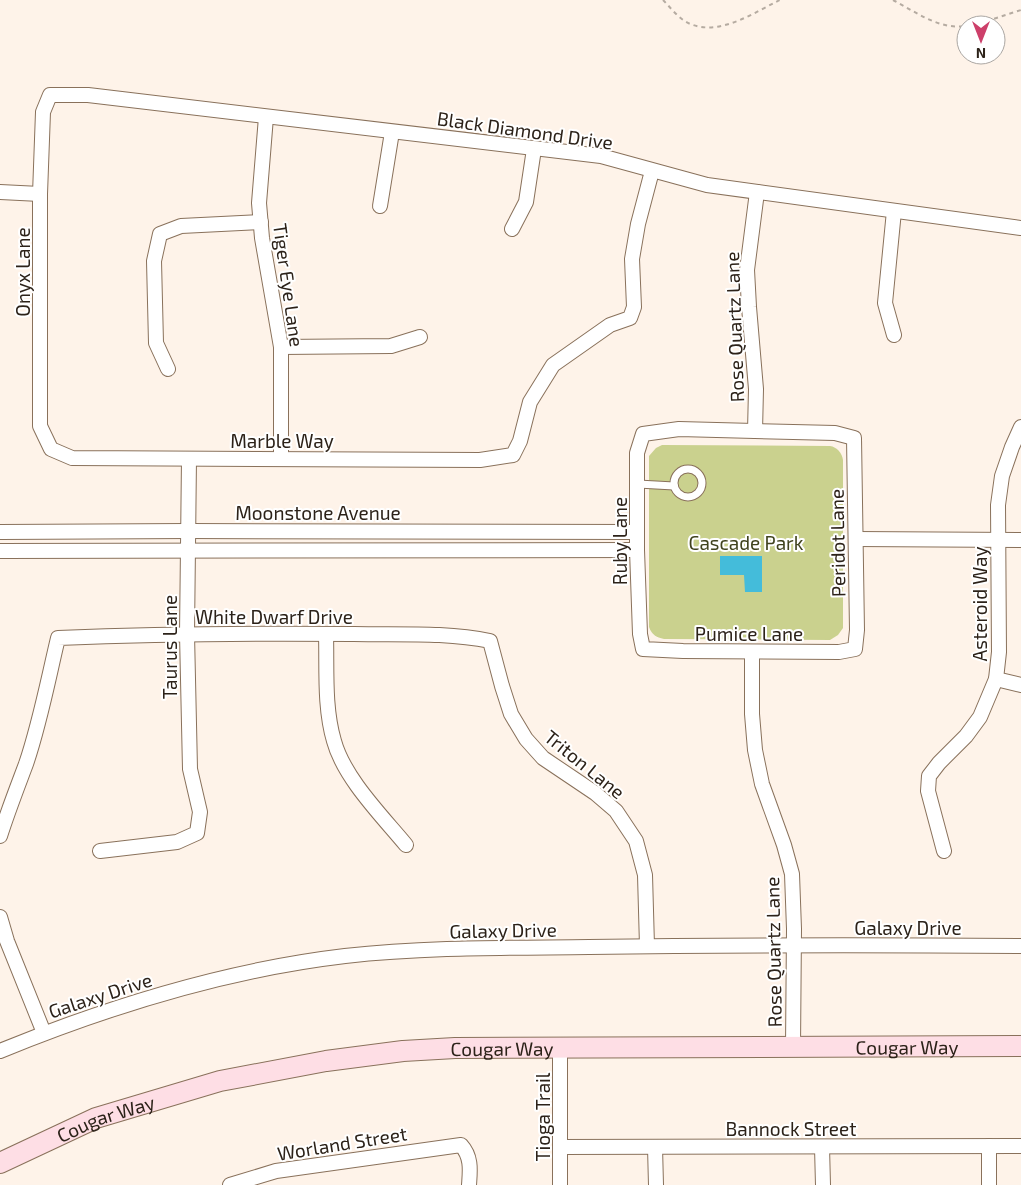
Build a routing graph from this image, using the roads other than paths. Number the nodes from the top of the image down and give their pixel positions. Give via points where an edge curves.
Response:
1 (50, 95) joint
2 (266, 117) junction
3 (392, 132) junction
4 (534, 149) junction
5 (652, 171) junction
6 (0, 192) edge
7 (757, 192) junction
8 (40, 194) junction
9 (380, 206) dead end
10 (894, 211) junction
11 (261, 222) junction
12 (1021, 228) edge
13 (512, 229) dead end
14 (894, 335) dead end
15 (420, 337) dead end
16 (281, 347) junction
17 (168, 369) dead end
18 (1021, 427) edge
19 (755, 431) junction
20 (51, 449) joint
21 (188, 458) junction
22 (281, 459) junction
23 (638, 484) junction
24 (674, 486) junction
25 (188, 531) junction
26 (0, 532) edge
27 (636, 532) junction
28 (856, 539) junction
29 (998, 539) junction
30 (1021, 540) edge
31 (188, 550) junction
32 (636, 550) junction
33 (0, 551) edge
34 (187, 634) junction
35 (326, 634) junction
36 (490, 641) joint
37 (644, 648) joint
38 (855, 648) joint
39 (752, 652) junction
40 (996, 679) junction
41 (1021, 685) edge
42 (0, 836) edge
43 (406, 845) dead end
44 (100, 851) dead end
45 (944, 851) dead end
46 (0, 916) edge
47 (794, 945) junction
48 (647, 946) junction
49 (1021, 946) edge
50 (44, 1033) junction
51 (1021, 1046) edge
52 (793, 1047) junction
53 (560, 1048) junction
54 (0, 1051) edge
55 (989, 1146) junction
56 (1021, 1146) edge
57 (560, 1147) junction
58 (655, 1147) junction
59 (822, 1147) junction
60 (0, 1163) edge
61 (230, 1185) edge
62 (468, 1185) edge
63 (560, 1185) edge
64 (656, 1185) edge
65 (822, 1185) edge
66 (989, 1185) edge

1 - 2 street, Black Diamond Drive via 88,95
1 - 8 street, Onyx Lane via 43,112
2 - 3 street, Black Diamond Drive
2 - 11 street, Tiger Eye Lane via 259,203
3 - 4 street, Black Diamond Drive
3 - 9 street
4 - 5 street, Black Diamond Drive via 601,156
4 - 13 street via 526,202
5 - 7 street, Black Diamond Drive via 707,185
5 - 22 street, Marble Way via 632,259 634,307 630,318 610,324 552,365 530,402 520,442 513,455 480,460
6 - 8 street
7 - 10 street, Black Diamond Drive
7 - 19 street, Rose Quartz Lane via 747,270 756,390
8 - 20 street, Onyx Lane via 40,426
10 - 12 street, Black Diamond Drive
10 - 14 street via 885,303
11 - 16 street, Tiger Eye Lane
11 - 17 street via 181,226 160,234 154,261 156,343
15 - 16 street via 392,346
16 - 22 street, Tiger Eye Lane
18 - 29 street, Asteroid Way via 1002,476
19 - 23 street, Ruby Lane via 679,429 643,434 637,453
19 - 28 street, Peridot Lane via 835,433 854,438
20 - 21 street, Marble Way via 72,458
21 - 22 street, Marble Way
21 - 25 street, Taurus Lane
23 - 24 lane
23 - 27 street, Ruby Lane
24 - 24 lane via 682,496 691,497 701,488 701,479 696,472 686,469 678,473
25 - 26 street, Moonstone Avenue
25 - 27 street, Moonstone Avenue
25 - 31 street, Taurus Lane
27 - 32 street, Ruby Lane
28 - 29 street
28 - 38 street, Peridot Lane
29 - 30 street
29 - 40 street, Asteroid Way via 999,652
31 - 32 street, Moonstone Avenue
31 - 33 street, Moonstone Avenue
31 - 34 street, Taurus Lane
32 - 37 street, Ruby Lane via 640,634
34 - 35 street, White Dwarf Drive
34 - 42 street, White Dwarf Drive via 58,638 26,764
34 - 44 street, Taurus Lane via 190,770 200,812 197,833 177,842
35 - 36 street, White Dwarf Drive via 465,636
35 - 43 street via 328,714 334,742 352,780
36 - 48 street, Triton Lane via 511,714 526,739 543,758 616,811 636,841 645,875
37 - 39 street, Pumice Lane
38 - 39 street, Pumice Lane via 839,652
39 - 47 street, Rose Quartz Lane via 755,750 762,784 792,874
40 - 41 street
40 - 45 street, Asteroid Way via 980,717 929,776 928,791
46 - 50 street
47 - 48 street, Galaxy Drive
47 - 49 street, Galaxy Drive
47 - 52 street, Rose Quartz Lane
48 - 50 street, Galaxy Drive via 418,950 344,956 223,977
50 - 54 street, Galaxy Drive
51 - 52 street, Cougar Way
52 - 53 street, Cougar Way
53 - 57 street, Tioga Trail
53 - 60 street, Cougar Way via 403,1051 326,1061 220,1081 96,1118
55 - 56 street, Bannock Street
55 - 59 street, Bannock Street
55 - 66 street
57 - 58 street, Bannock Street
57 - 63 street, Tioga Trail
58 - 59 street, Bannock Street
58 - 64 street
59 - 65 street
61 - 62 street, Worland Street via 276,1171 461,1145 466,1150 470,1168

